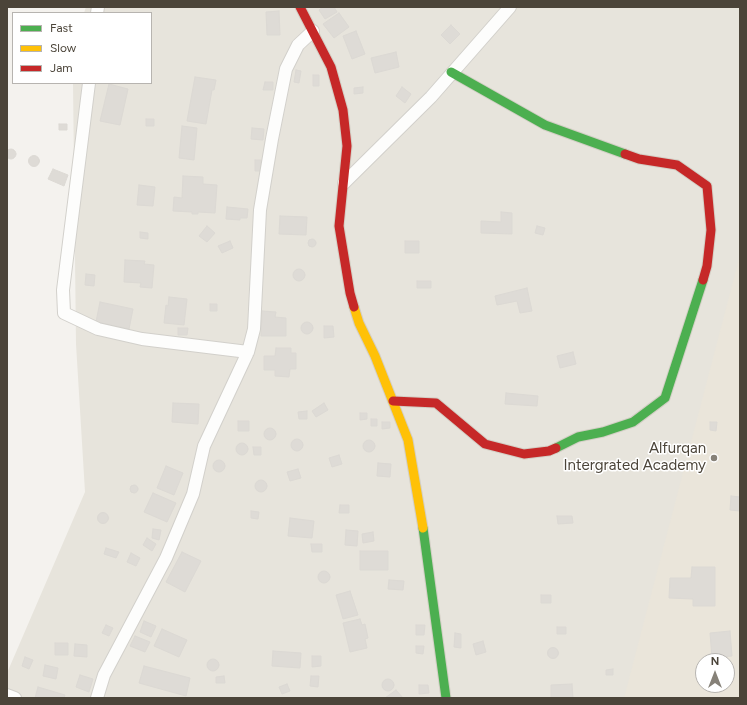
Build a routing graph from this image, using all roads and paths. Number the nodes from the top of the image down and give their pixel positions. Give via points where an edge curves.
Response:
1 (300, 7) edge
2 (510, 7) edge
3 (313, 31) junction
4 (451, 72) junction
5 (89, 84) edge
6 (344, 183) junction
7 (248, 352) junction
8 (393, 401) junction
9 (7, 695) edge
10 (15, 698) edge
11 (97, 698) edge
12 (446, 698) edge

1 - 3 street
2 - 4 street
3 - 6 street via 331,67 343,110 347,146
3 - 7 street via 298,45 286,69 260,210 254,329
4 - 6 street via 431,97
4 - 8 street via 545,125 639,159 678,165 708,186 711,230 707,266 665,398 633,422 578,437 549,451 524,454 485,444 436,403
5 - 7 street via 63,290 64,313 98,329 142,339
6 - 8 street via 339,226 350,293 359,323
7 - 11 street via 204,446 193,494 166,558 104,675
8 - 12 street via 408,440 424,532
9 - 10 street

